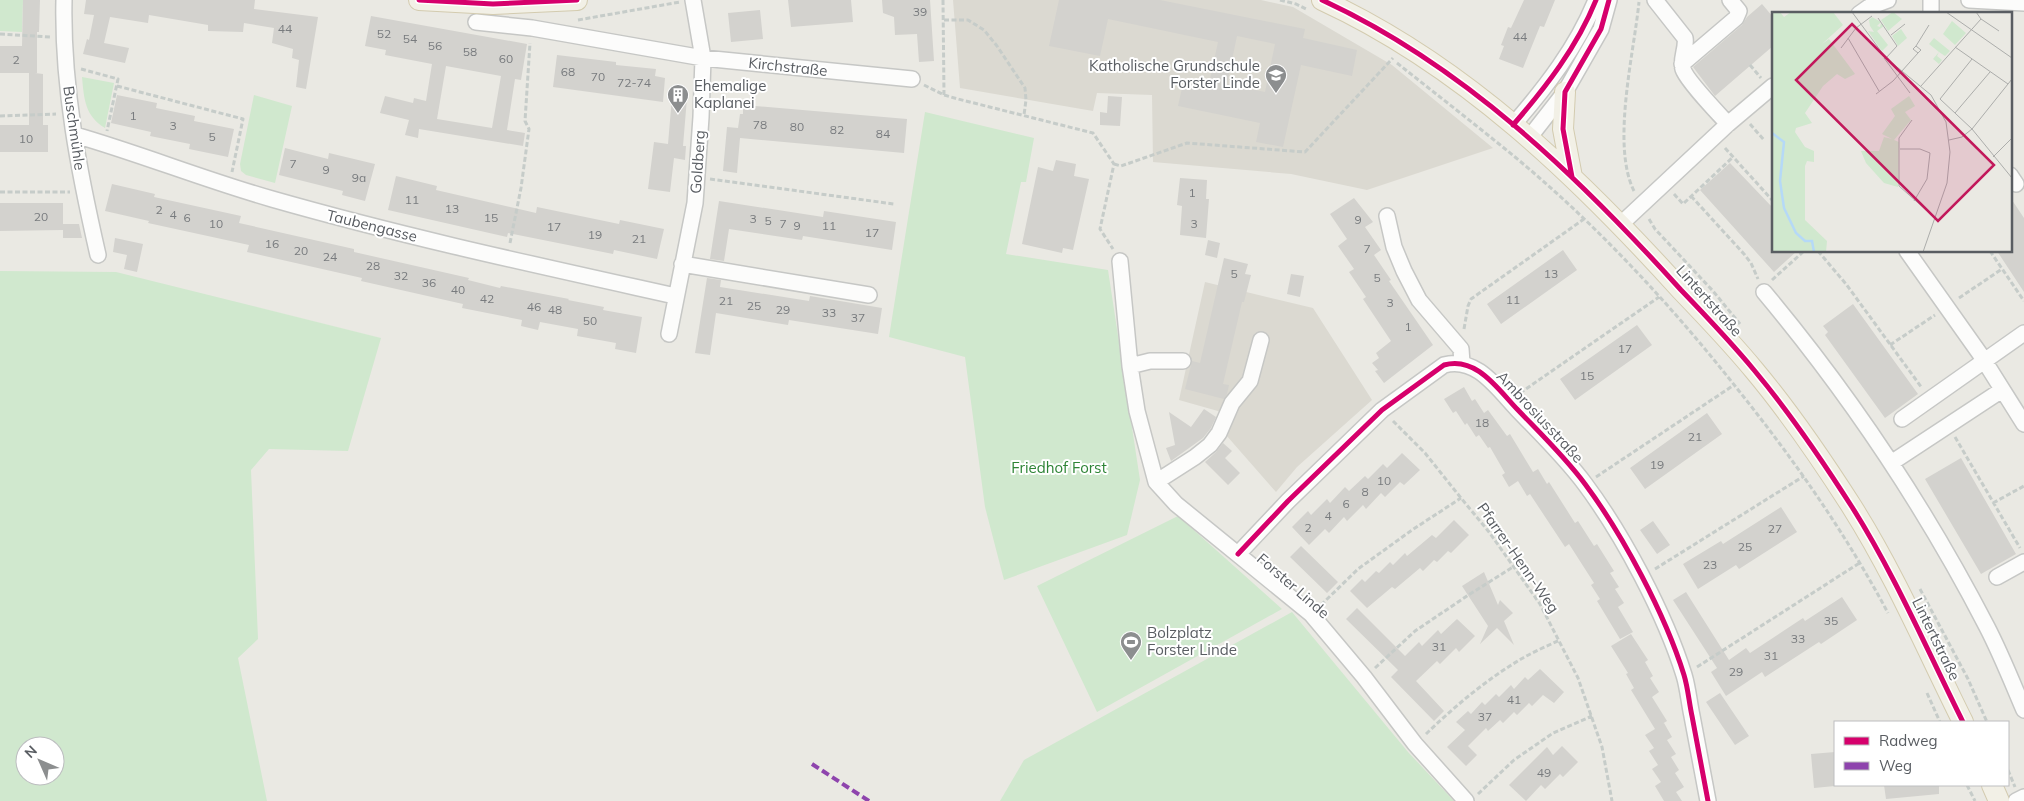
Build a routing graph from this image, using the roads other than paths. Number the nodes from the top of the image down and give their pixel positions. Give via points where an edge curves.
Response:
1 (64, 0) edge
2 (419, 0) edge
3 (577, 0) edge
4 (693, 0) edge
5 (1596, 0) edge
6 (1609, 0) edge
7 (1655, 0) edge
8 (1730, 0) edge
9 (1888, 0) edge
10 (1969, 0) edge
11 (1986, 0) edge
12 (493, 2) edge
13 (2024, 3) edge
14 (1317, 6) edge
15 (1862, 12) edge
16 (476, 22) dead end
17 (702, 58) junction
18 (1682, 64) junction
19 (912, 79) road end
20 (1772, 87) edge
21 (1564, 92) junction
22 (1728, 124) junction
23 (1513, 125) junction
24 (75, 135) junction
25 (1529, 138) junction
26 (1572, 177) junction
27 (1387, 216) dead end
28 (1621, 224) junction
29 (1908, 252) edge
30 (98, 254) dead end
31 (1120, 262) road end
32 (682, 264) junction
33 (1764, 290) road end
34 (869, 295) dead end
35 (675, 296) junction
36 (2024, 333) edge
37 (668, 334) dead end
38 (1261, 340) dead end
39 (1462, 356) junction
40 (1984, 360) junction
41 (1183, 361) dead end
42 (1130, 366) junction
43 (2002, 390) junction
44 (1902, 419) dead end
45 (2024, 424) edge
46 (1891, 463) junction
47 (1156, 482) junction
48 (1238, 554) junction
49 (2024, 562) edge
50 (1997, 578) dead end
51 (2024, 710) edge
52 (1963, 721) edge
53 (1999, 797) edge
54 (2024, 797) edge
55 (1472, 798) edge
56 (1708, 801) edge

1 - 24 street, Buschmühle via 66,58
2 - 12 main road
3 - 12 main road
4 - 17 street, Goldberg
5 - 23 street via 1585,26 1541,93
6 - 21 street via 1601,29
7 - 18 street via 1685,38
8 - 18 street via 1739,11 1736,18
9 - 15 street
10 - 11 street
11 - 13 street
14 - 23 main road, Lintertstraße via 1460,83
16 - 17 street, Kirchstraße via 532,28
17 - 19 street, Kirchstraße
17 - 32 street, Goldberg via 695,203
18 - 22 street via 1687,76
20 - 22 street
21 - 25 street
21 - 26 main road via 1563,129
22 - 28 street
23 - 25 main road, Lintertstraße
24 - 30 street, Buschmühle via 83,192
24 - 35 street, Taubengasse via 229,187 354,222
25 - 26 main road, Lintertstraße
26 - 28 main road, Lintertstraße
27 - 39 street, Ambrosiusstraße via 1394,247 1419,300
28 - 52 main road, Lintertstraße via 1755,371 1824,463 1878,551
29 - 40 street
31 - 42 street, Forster Linde
32 - 34 street
32 - 35 street, Goldberg
33 - 46 street via 1806,342
35 - 37 street, Goldberg
36 - 40 street
38 - 47 street via 1250,381 1232,402 1219,433 1196,457
39 - 48 street via 1444,365 1382,410
39 - 56 street, Ambrosiusstraße via 1544,437 1585,484 1616,530 1664,624 1684,676
40 - 43 street
40 - 44 street
41 - 42 street via 1150,361
42 - 47 street, Forster Linde via 1137,411
43 - 45 street
43 - 46 street
46 - 51 street via 1988,628
47 - 48 street, Forster Linde via 1176,504
48 - 55 street, Forster Linde via 1311,614 1416,744
49 - 50 street
53 - 54 street

